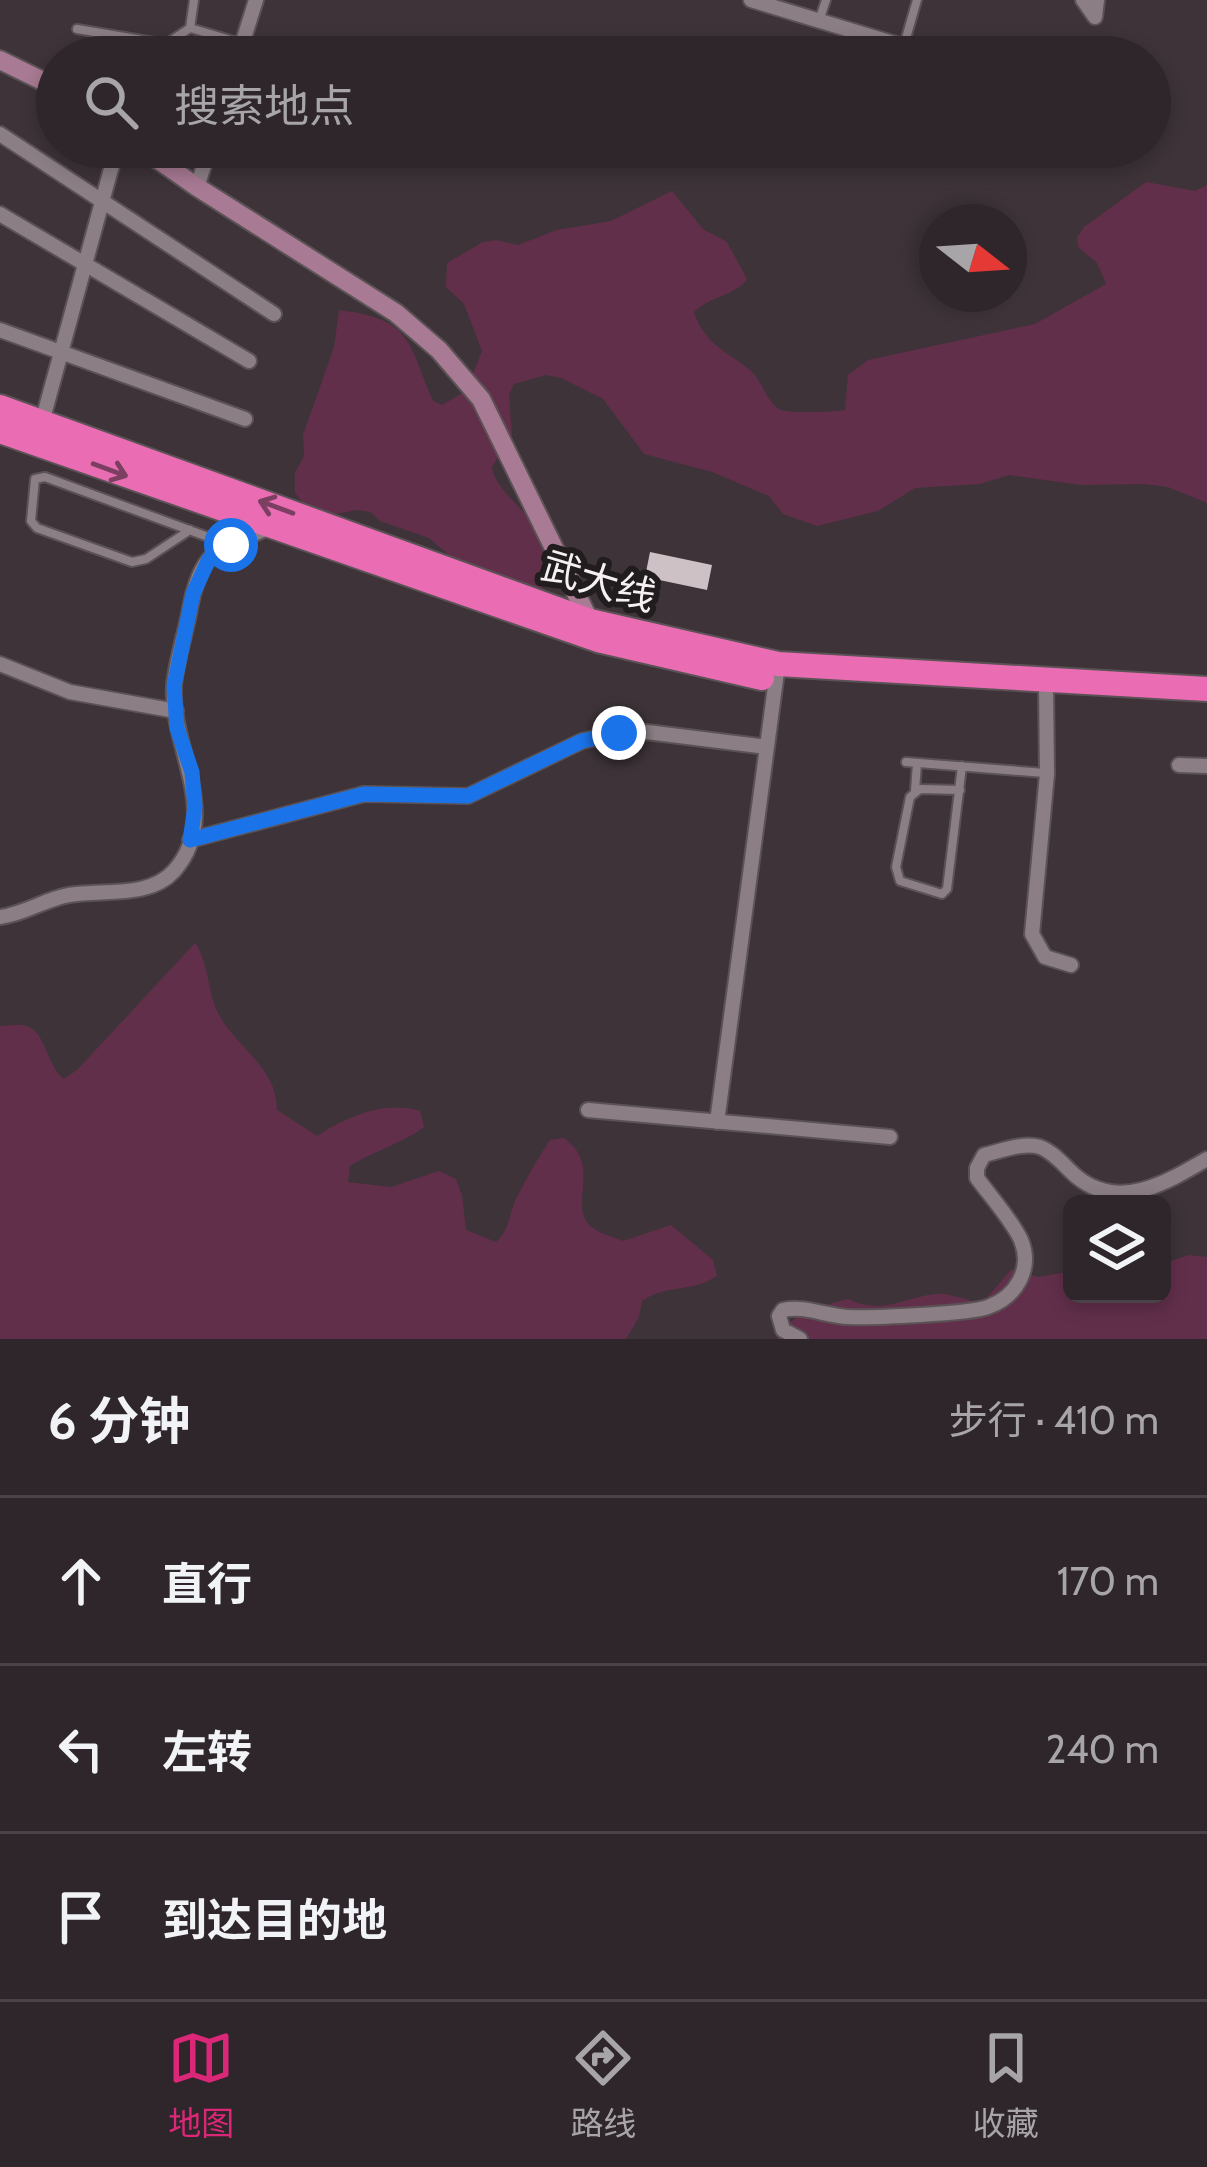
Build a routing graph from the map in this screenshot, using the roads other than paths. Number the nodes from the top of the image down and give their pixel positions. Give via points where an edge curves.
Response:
1 (194, 0) edge
2 (256, 0) edge
3 (751, 0) edge
4 (826, 0) edge
5 (917, 0) edge
6 (1083, 0) edge
7 (1097, 0) edge
8 (819, 21) junction
9 (190, 28) junction
10 (77, 29) dead end
11 (119, 36) edge
12 (178, 36) edge
13 (208, 36) edge
14 (244, 36) edge
15 (870, 36) edge
16 (907, 36) edge
17 (0, 60) edge
18 (36, 78) edge
19 (0, 134) edge
20 (36, 159) edge
21 (50, 168) edge
22 (110, 168) edge
23 (169, 168) edge
24 (203, 168) edge
25 (197, 188) junction
26 (99, 202) junction
27 (0, 214) edge
28 (84, 264) junction
29 (274, 314) dead end
30 (0, 330) edge
31 (61, 352) junction
32 (250, 361) dead end
33 (0, 406) edge
34 (245, 418) dead end
35 (0, 430) edge
36 (39, 433) junction
37 (270, 527) junction
38 (190, 530) junction
39 (231, 545) junction
40 (594, 630) junction
41 (0, 664) edge
42 (777, 673) junction
43 (1046, 689) junction
44 (1207, 689) edge
45 (1207, 701) edge
46 (176, 711) junction
47 (767, 747) junction
48 (906, 762) dead end
49 (917, 763) junction
50 (1179, 765) dead end
51 (962, 766) junction
52 (1207, 766) edge
53 (1047, 774) junction
54 (960, 790) junction
55 (915, 792) junction
56 (190, 840) junction
57 (0, 917) edge
58 (1071, 965) dead end
59 (588, 1110) dead end
60 (717, 1122) junction
61 (890, 1137) dead end
62 (1207, 1159) edge
63 (800, 1339) edge

1 - 9 lane
2 - 14 street
3 - 8 street
4 - 8 lane
5 - 16 lane
6 - 7 street via 1095,16
8 - 15 street
9 - 12 lane
9 - 13 lane
10 - 11 lane
17 - 18 street
19 - 20 street
21 - 26 street
22 - 26 street
23 - 25 street
24 - 25 street
25 - 40 street via 396,313 439,350 481,399
26 - 28 street
26 - 29 street
27 - 28 street
28 - 31 street
28 - 32 street
30 - 31 street
31 - 34 street
31 - 36 street
33 - 36 highway, 武大线
35 - 36 highway, 武大线
36 -> 37 highway, 武大线
40 -> 36 highway, 武大线
37 - 39 street
37 - 40 highway, 武大线
38 - 38 lane via 44,477 32,486 37,528 119,560 146,559
38 - 39 lane
39 - 46 street via 209,559 193,594
40 - 42 highway, 武大线
41 - 46 street via 70,692
42 - 43 highway, 武大线
42 - 47 street
43 - 44 highway, 武大线
43 - 45 highway, 武大线
43 - 53 street
46 - 56 street via 192,772
47 - 56 street via 619,733 582,741 468,796 364,794
47 - 60 street
48 - 49 lane
49 - 51 lane
49 - 55 lane
50 - 52 street
51 - 53 lane
51 - 54 lane
53 - 58 street via 1032,934 1045,957
54 - 55 lane
54 - 55 lane via 942,894 900,881 896,867
56 - 57 street via 173,873 144,889 65,895
59 - 60 street
60 - 61 street
62 - 63 street via 1166,1184 1115,1196 1041,1148 984,1156 977,1178 1021,1240 1025,1261 1012,1292 986,1308 852,1317 783,1310 783,1330

